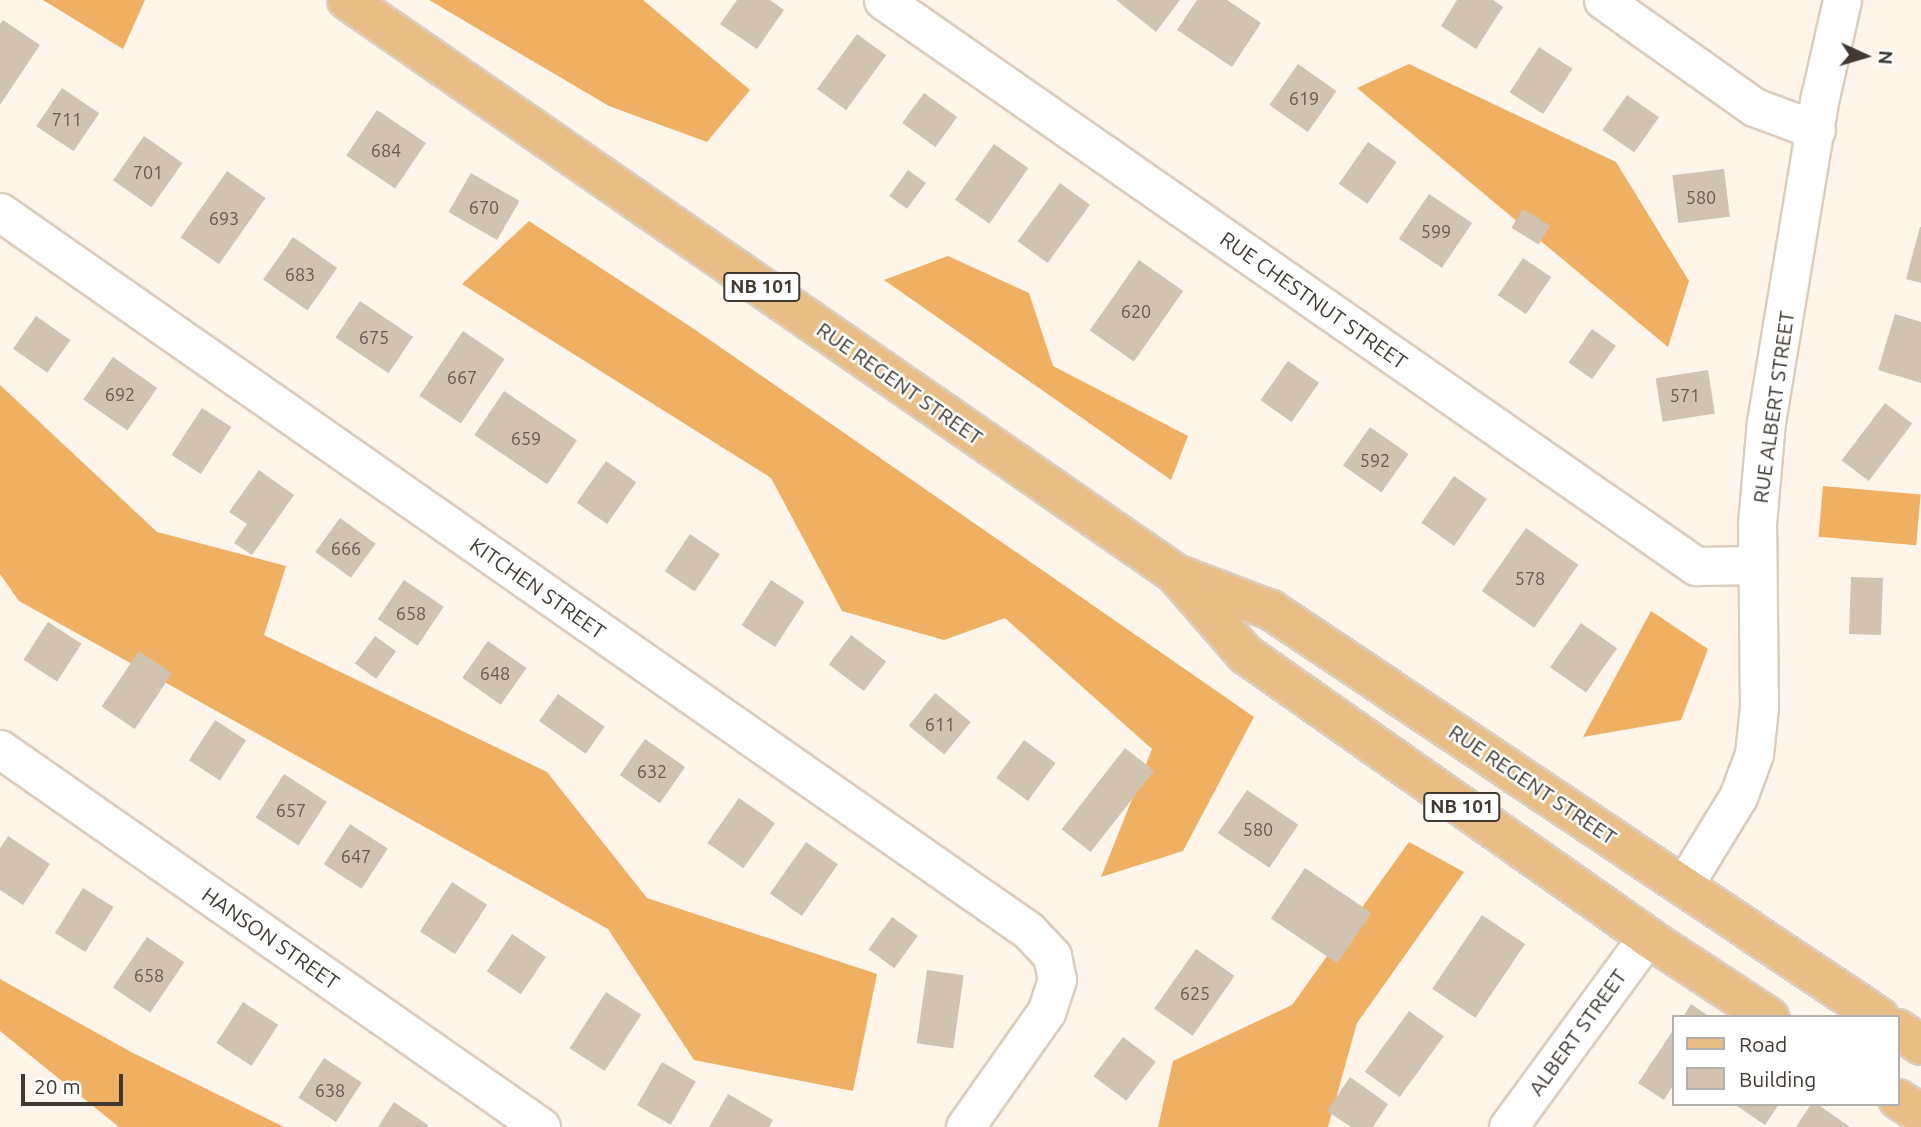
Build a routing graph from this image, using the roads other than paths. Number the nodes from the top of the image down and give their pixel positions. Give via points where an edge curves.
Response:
1 (347, 0) edge
2 (883, 0) edge
3 (1603, 0) edge
4 (1842, 0) edge
5 (1815, 130) junction
6 (0, 212) edge
7 (1757, 565) junction
8 (1176, 574) junction
9 (0, 749) edge
10 (1684, 885) junction
11 (1647, 937) junction
12 (1766, 1015) edge
13 (1877, 1015) edge
14 (1900, 1031) edge
15 (1921, 1045) edge
16 (1900, 1100) edge
17 (1921, 1114) edge
18 (541, 1127) edge
19 (965, 1127) edge
20 (1508, 1127) edge

1 - 8 main road, RUE REGENT STREET / NB 101
2 - 7 street, RUE CHESTNUT STREET via 1696,566
3 - 5 street via 1754,107
4 - 5 street, RUE ALBERT STREET
5 - 7 street, RUE ALBERT STREET via 1766,422
6 - 19 street, KITCHEN STREET via 1029,931 1052,956 1057,978 1046,1012
7 - 10 street, RUE ALBERT STREET via 1759,707 1754,754 1738,797
8 - 10 main road, RUE REGENT STREET / NB 101 via 1271,610
8 - 11 main road, RUE REGENT STREET / NB 101 via 1245,654
9 - 18 street, HANSON STREET
10 - 13 main road, RUE REGENT STREET / NB 101
11 - 12 main road, RUE REGENT STREET / NB 101
11 - 20 street, ALBERT STREET
14 - 15 main road
16 - 17 main road

